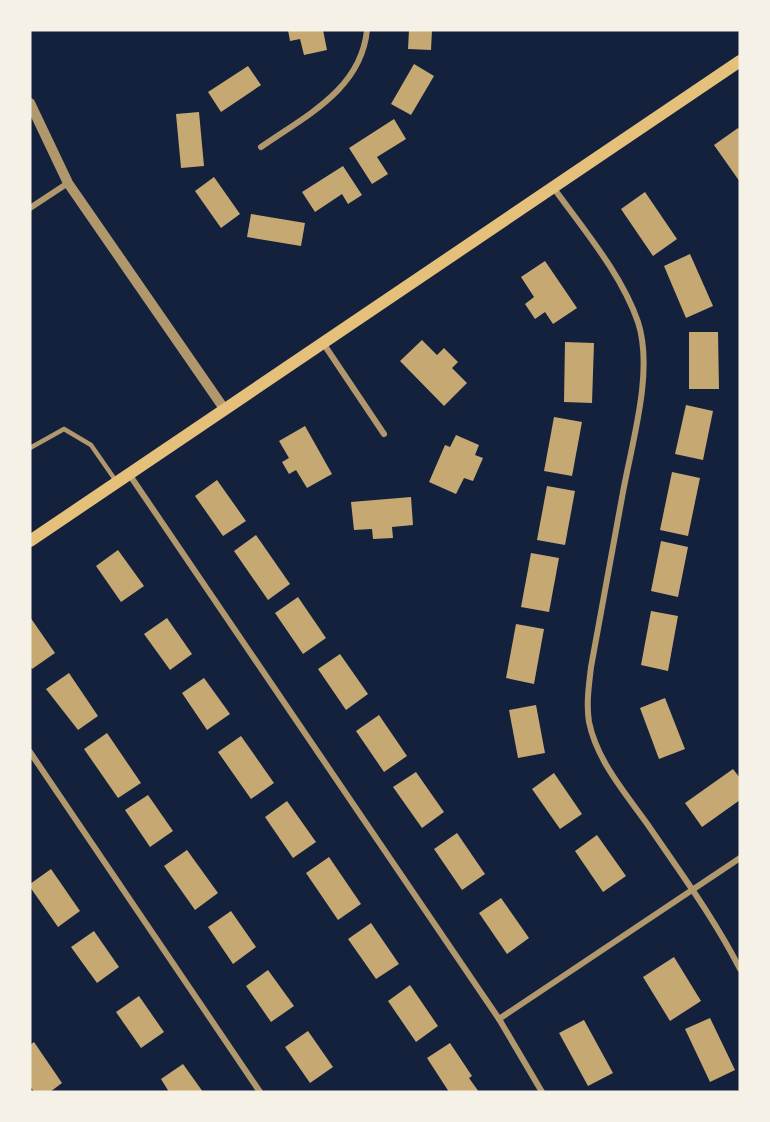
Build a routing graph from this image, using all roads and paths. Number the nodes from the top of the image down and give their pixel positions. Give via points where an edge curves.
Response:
1 (367, 30) edge
2 (740, 61) edge
3 (30, 104) edge
4 (261, 147) dead end
5 (68, 183) junction
6 (553, 187) junction
7 (30, 208) edge
8 (323, 343) junction
9 (225, 410) junction
10 (384, 434) dead end
11 (30, 448) edge
12 (129, 474) junction
13 (117, 483) junction
14 (30, 541) edge
15 (30, 752) edge
16 (740, 858) edge
17 (693, 890) junction
18 (740, 969) edge
19 (499, 1019) junction
20 (260, 1092) edge
21 (542, 1092) edge

1 - 4 street via 360,62 340,90
2 - 6 main road
3 - 5 street
5 - 7 street
5 - 9 street
6 - 8 main road
6 - 17 street via 630,302 644,358 638,412 591,667 587,704 590,724 617,781
8 - 9 main road
8 - 10 street
9 - 12 main road
11 - 13 lane via 64,429 91,445
12 - 13 main road
12 - 19 street
13 - 14 main road
15 - 20 street
16 - 17 street
17 - 18 street
17 - 19 street
19 - 21 street

